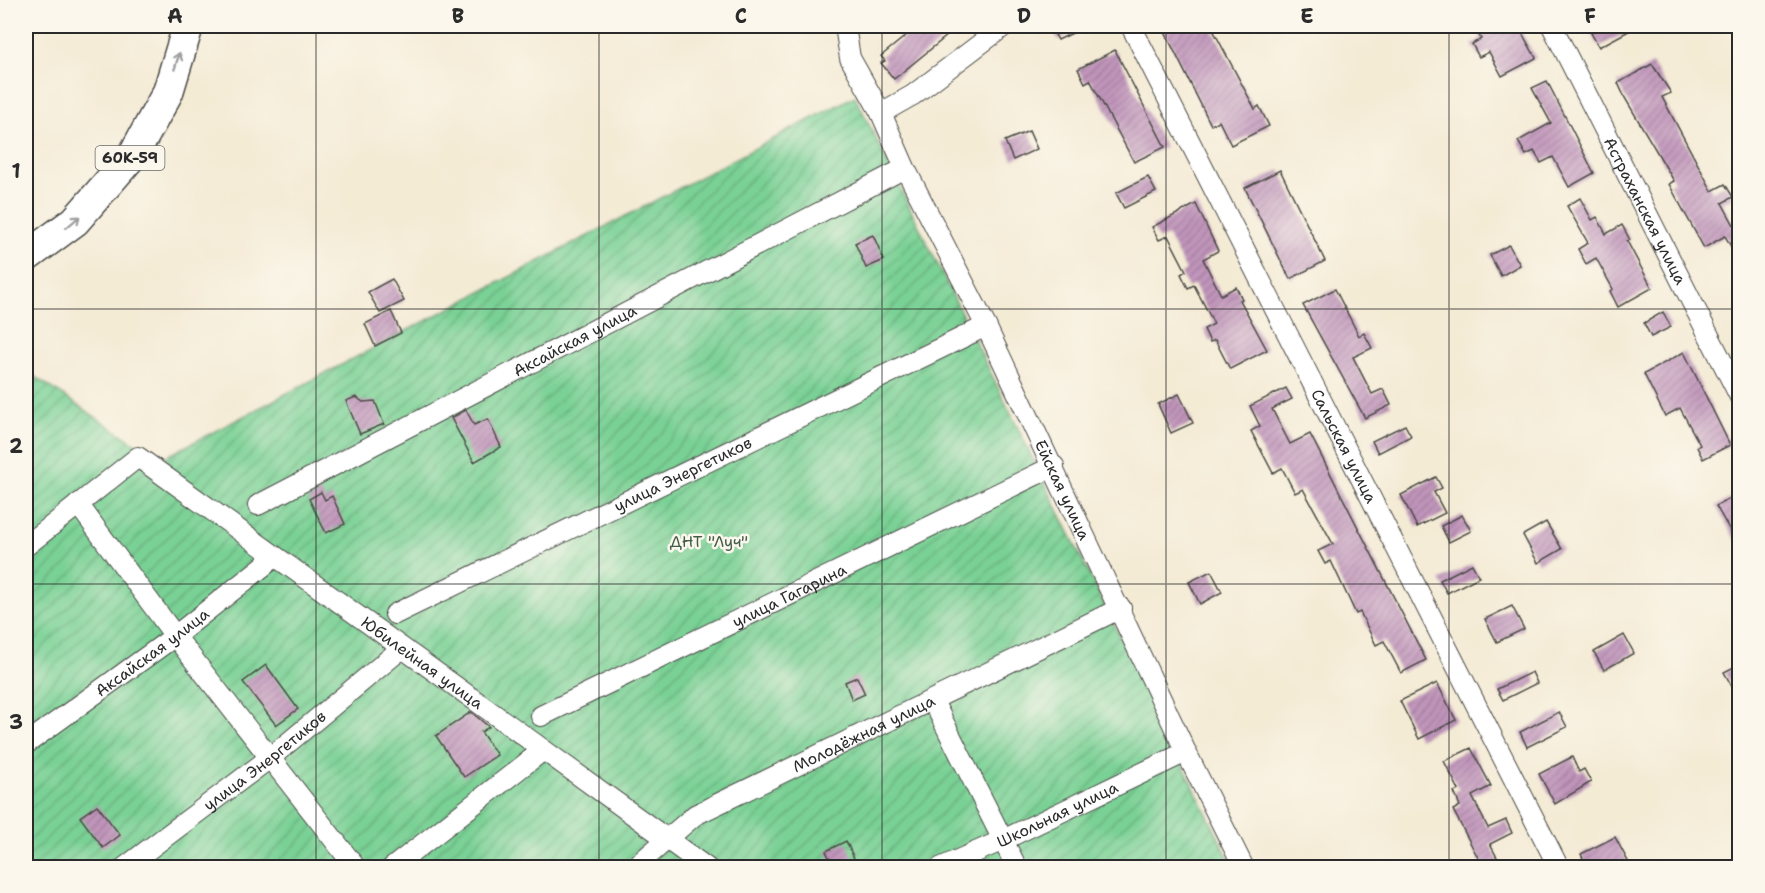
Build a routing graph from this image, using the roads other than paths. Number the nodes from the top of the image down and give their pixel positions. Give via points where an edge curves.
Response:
1 (188, 26) edge
2 (845, 26) edge
3 (1004, 26) edge
4 (1131, 26) edge
5 (1552, 26) edge
6 (881, 113) junction
7 (898, 172) junction
8 (26, 257) edge
9 (978, 330) junction
10 (1740, 397) edge
11 (1045, 470) junction
12 (78, 504) junction
13 (258, 505) dead end
14 (26, 546) edge
15 (275, 557) junction
16 (1113, 612) junction
17 (395, 614) dead end
18 (175, 636) junction
19 (401, 649) junction
20 (933, 701) junction
21 (542, 716) dead end
22 (26, 744) edge
23 (543, 751) junction
24 (1180, 755) junction
25 (271, 757) junction
26 (1003, 840) junction
27 (666, 841) junction
28 (124, 867) edge
29 (356, 867) edge
30 (392, 867) edge
31 (634, 867) edge
32 (707, 867) edge
33 (940, 867) edge
34 (1017, 867) edge
35 (1244, 867) edge
36 (1559, 867) edge

8 -> 1 main road, 60К-59 via 75,221 135,152 168,92
2 - 6 street, Ейская улица via 850,58
3 - 6 street via 913,95
4 - 36 street, Сальская улица
5 - 10 street, Астраханская улица
6 - 7 street, Ейская улица
7 - 9 street, Ейская улица
7 - 13 street, Аксайская улица
9 - 11 street, Ейская улица
9 - 17 street, улица Энергетиков
11 - 16 street, Ейская улица
11 - 21 street, улица Гагарина
12 - 14 street
12 - 15 street, Юбилейная улица via 138,457
12 - 18 street
15 - 18 street, Аксайская улица
15 - 19 street, Юбилейная улица
16 - 20 street, Молодёжная улица
16 - 24 street, Ейская улица
18 - 22 street, Аксайская улица
18 - 25 street
19 - 23 street, Юбилейная улица
19 - 25 street, улица Энергетиков
20 - 26 street
20 - 27 street, Молодёжная улица via 695,815
23 - 27 street, Юбилейная улица
23 - 30 street
24 - 26 street, Школьная улица
24 - 35 street, Ейская улица
25 - 28 street, улица Энергетиков
25 - 29 street
26 - 33 street, Школьная улица
26 - 34 street
27 - 31 street, Молодёжная улица
27 - 32 street, Юбилейная улица

